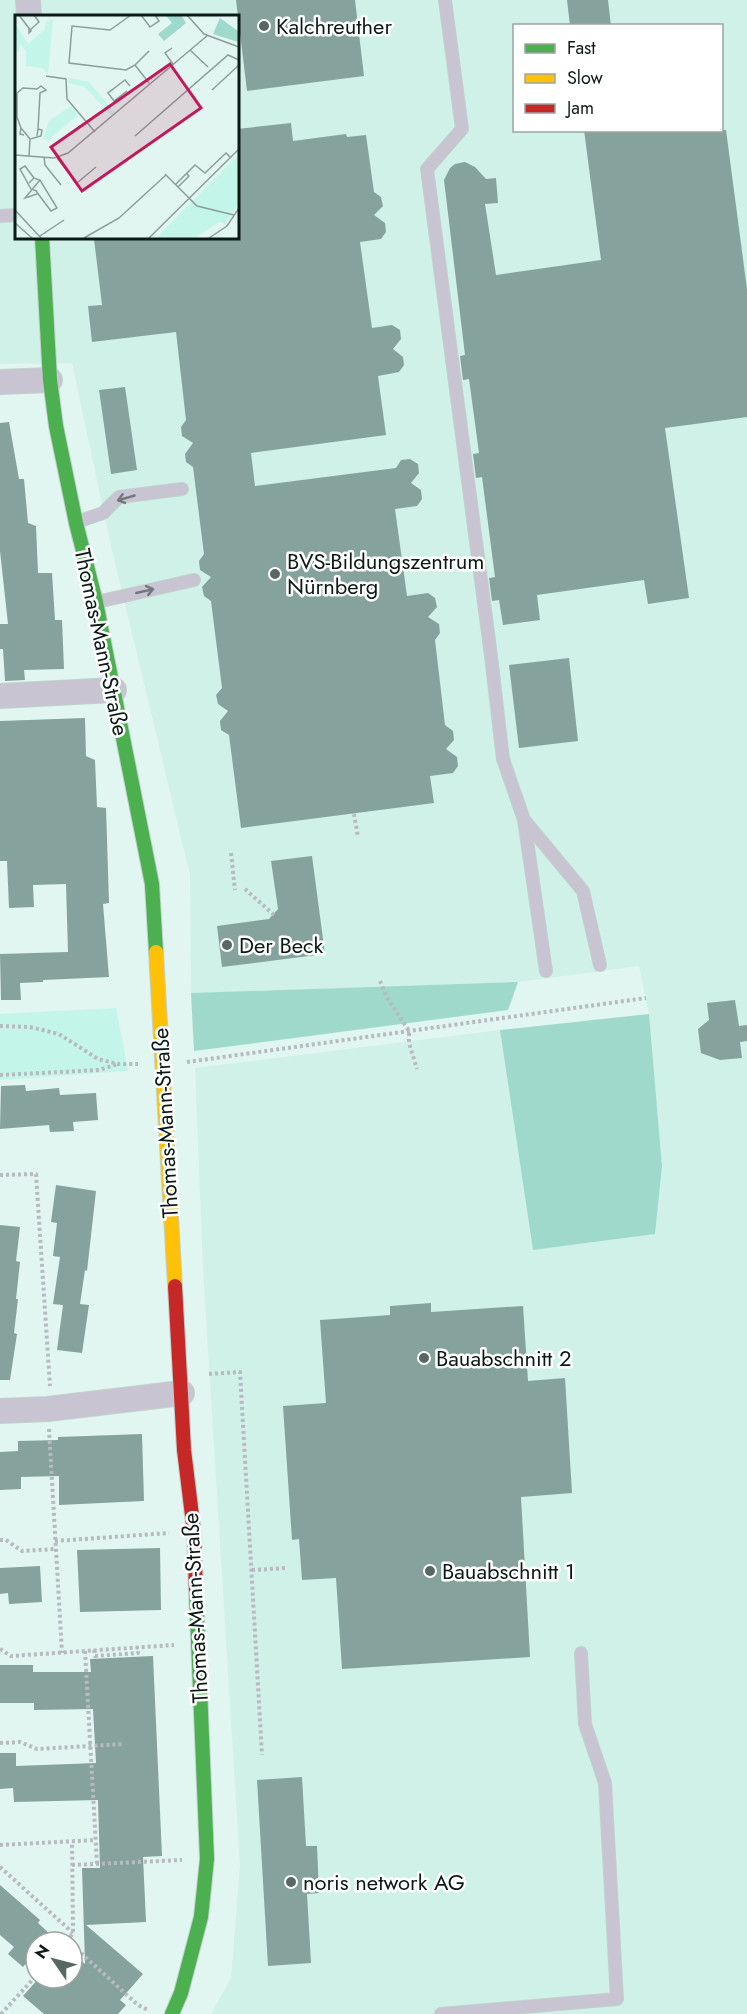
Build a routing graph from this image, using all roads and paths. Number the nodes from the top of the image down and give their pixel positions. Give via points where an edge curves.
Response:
1 (28, 0) edge
2 (445, 0) edge
3 (29, 15) edge
4 (15, 215) edge
5 (0, 216) edge
6 (42, 238) edge
7 (50, 380) junction
8 (0, 382) edge
9 (182, 489) dead end
10 (76, 522) junction
11 (194, 580) dead end
12 (96, 602) junction
13 (114, 690) junction
14 (0, 696) edge
15 (354, 814) dead end
16 (524, 820) junction
17 (358, 837) dead end
18 (231, 853) dead end
19 (245, 889) dead end
20 (235, 890) dead end
21 (273, 915) dead end
22 (600, 965) dead end
23 (546, 971) dead end
24 (380, 981) dead end
25 (646, 998) dead end
26 (0, 1026) edge
27 (409, 1031) junction
28 (162, 1065) junction
29 (417, 1069) dead end
30 (0, 1075) edge
31 (0, 1175) edge
32 (209, 1374) dead end
33 (182, 1393) junction
34 (50, 1408) junction
35 (0, 1411) edge
36 (194, 1532) junction
37 (0, 1540) edge
38 (55, 1541) junction
39 (55, 1549) junction
40 (287, 1569) dead end
41 (252, 1570) junction
42 (198, 1643) junction
43 (0, 1649) edge
44 (85, 1651) junction
45 (62, 1653) junction
46 (581, 1653) dead end
47 (0, 1743) edge
48 (124, 1744) dead end
49 (91, 1747) junction
50 (262, 1755) dead end
51 (96, 1840) junction
52 (72, 1842) junction
53 (0, 1845) edge
54 (130, 1856) dead end
55 (207, 1859) junction
56 (112, 1863) junction
57 (131, 1863) junction
58 (97, 1864) junction
59 (72, 1865) junction
60 (0, 1867) edge
61 (112, 1870) dead end
62 (70, 1930) edge
63 (73, 1930) edge
64 (84, 1956) edge
65 (24, 1989) edge
66 (1, 2014) edge
67 (157, 2014) edge
68 (172, 2014) edge
69 (441, 2014) edge

1 - 3 street
2 - 16 lane via 462,129 427,170 503,759
4 - 5 lane
6 - 7 street, Thomas-Mann-Straße
7 - 8 street
7 - 10 street, Thomas-Mann-Straße
9 -> 10 lane via 120,497 103,513
10 - 12 street, Thomas-Mann-Straße
12 -> 11 lane
12 - 13 street, Thomas-Mann-Straße
13 - 14 street
13 - 28 street, Thomas-Mann-Straße via 152,884
15 - 17 path
16 - 22 lane via 583,891
16 - 23 lane
18 - 20 path
19 - 21 path
24 - 27 path
25 - 27 path
26 - 30 path via 60,1034 98,1059 118,1064 99,1070
27 - 28 path
27 - 29 path
28 - 33 street, Thomas-Mann-Straße
31 - 34 path via 36,1174
32 - 41 path via 240,1372
33 - 34 street
33 - 36 street, Thomas-Mann-Straße
34 - 35 street
34 - 38 path
36 - 38 path
36 - 42 street, Thomas-Mann-Straße
37 - 39 path via 22,1551
38 - 39 path
39 - 45 path
40 - 41 path
41 - 50 path
42 - 44 path via 138,1647 138,1653 118,1655 95,1656 94,1650
42 - 55 street, Thomas-Mann-Straße
43 - 45 path via 11,1656
44 - 45 path
44 - 49 path
46 - 69 lane via 585,1724 605,1783 618,1999
47 - 49 path via 20,1742 37,1749
48 - 49 path
49 - 51 path
51 - 52 path
51 - 58 path
52 - 53 path
52 - 59 path
54 - 57 path
55 - 57 path
55 - 68 street, Thomas-Mann-Straße via 201,1917
56 - 57 path
56 - 58 path
56 - 61 path
58 - 59 path
59 - 63 path
60 - 62 path
64 - 67 path via 138,2005
65 - 66 path

